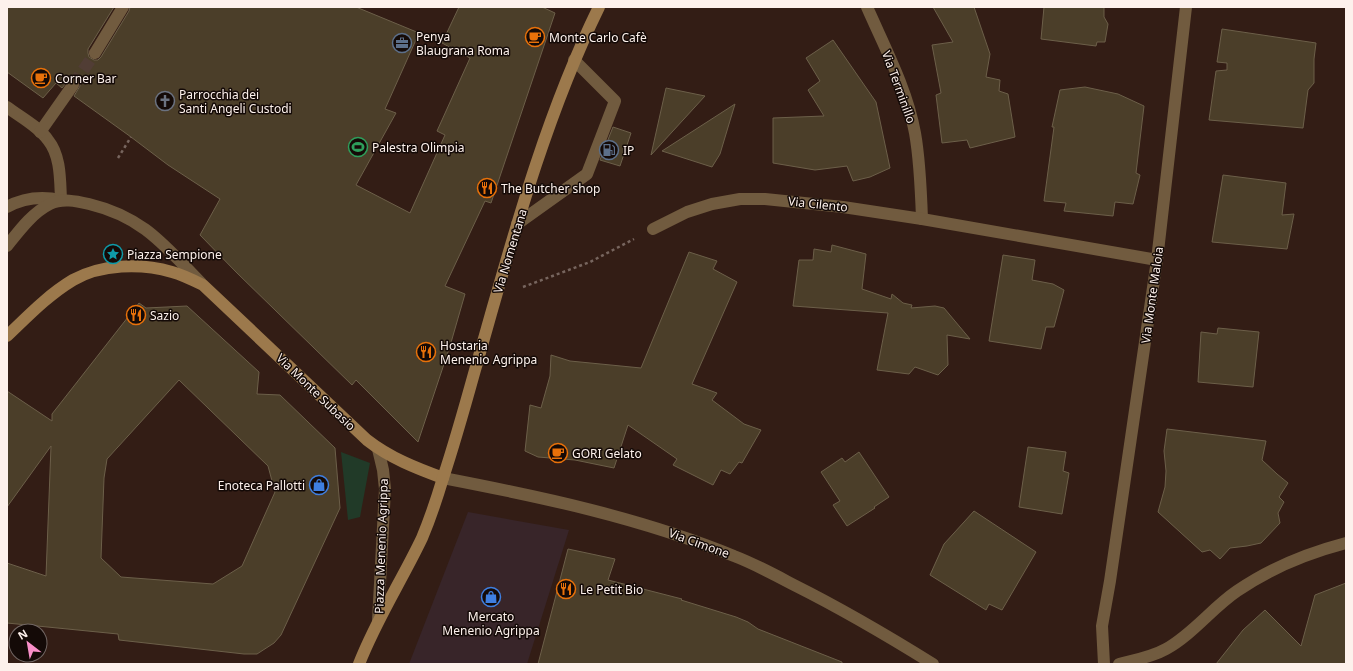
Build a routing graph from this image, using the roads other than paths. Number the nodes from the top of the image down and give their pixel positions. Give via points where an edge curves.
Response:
1 (123, 7) edge
2 (599, 7) edge
3 (867, 7) edge
4 (1186, 7) edge
5 (94, 54) tunnel mouth
6 (574, 60) junction
7 (73, 85) tunnel mouth
8 (8, 109) edge
9 (40, 132) junction
10 (61, 200) junction
11 (7, 207) edge
12 (922, 218) junction
13 (517, 224) junction
14 (653, 229) road end
15 (7, 246) edge
16 (1157, 260) junction
17 (203, 285) junction
18 (7, 336) edge
19 (378, 449) junction
20 (443, 478) junction
21 (1346, 543) edge
22 (378, 621) junction
23 (359, 664) edge
24 (933, 664) edge
25 (1104, 664) edge
26 (1119, 664) edge

1 - 5 street
2 - 6 main road, Via Nomentana
3 - 12 street, Via Terminillo via 899,80 915,132
4 - 16 street, Via Monte Maloia
6 - 13 main road, Via Nomentana
6 - 13 street via 615,101 587,174
7 - 9 street
8 - 9 street
9 - 10 street via 50,142 56,155
10 - 11 street via 36,197 23,199
10 - 15 street via 40,210
10 - 17 street via 104,208 130,218 155,236
12 - 14 street, Via Cilento via 752,198 700,207
12 - 16 street, Via Cilento
13 - 20 main road, Via Nomentana
16 - 25 street, Via Monte Maloia via 1102,626
17 - 18 main road via 157,268 130,267 99,271 61,288
17 - 19 main road, Via Monte Subasio
19 - 20 main road, Via Monte Subasio via 406,464
19 - 22 street, Piazza Menenio Agrippa via 385,489
20 - 22 main road, Piazza Menenio Agrippa via 422,536
20 - 24 street, Via Cimone via 612,516 657,528 722,551 832,604
21 - 26 street via 1300,558 1262,576 1237,591 1165,649
22 - 23 main road, Piazza Menenio Agrippa

